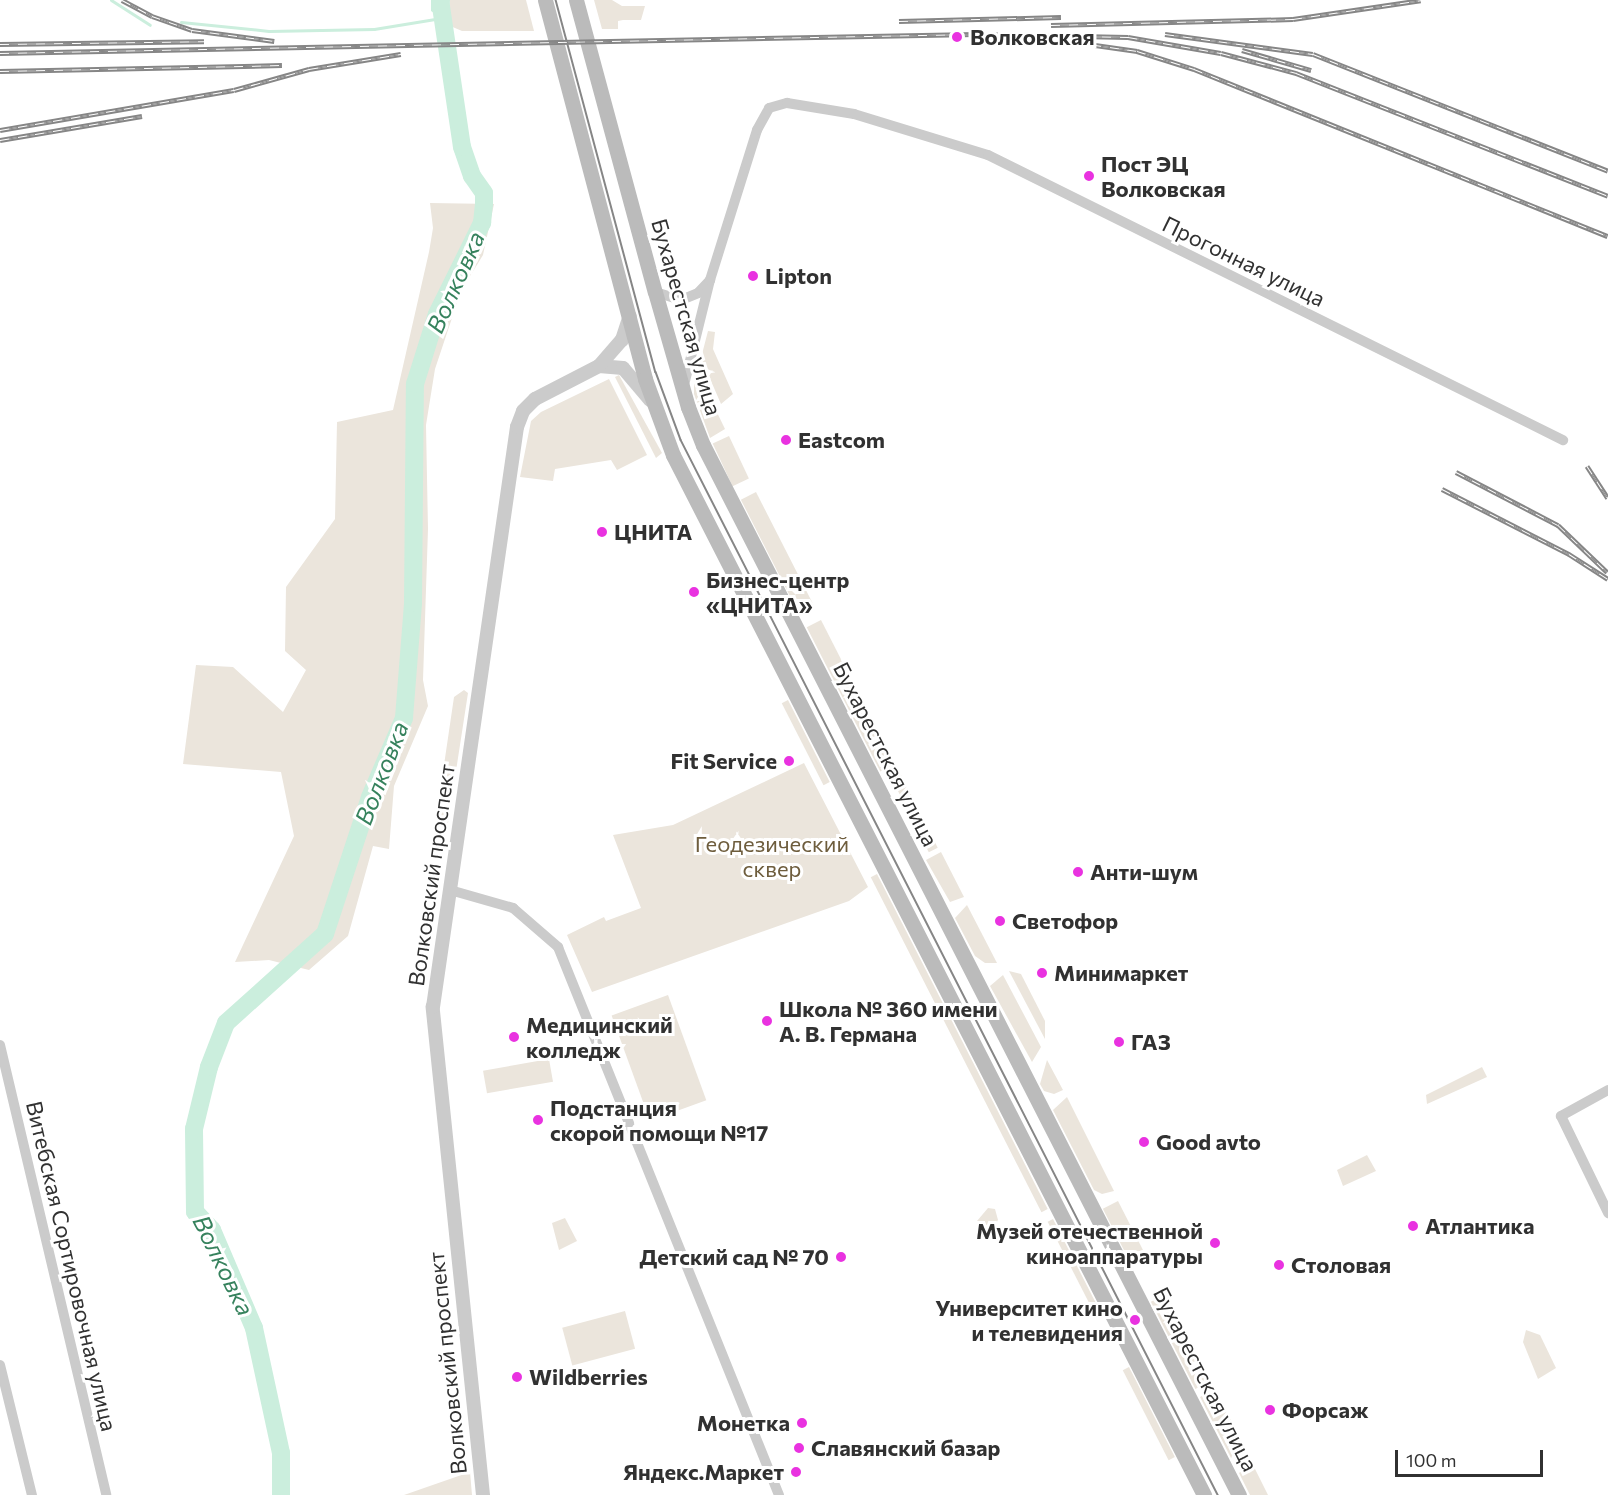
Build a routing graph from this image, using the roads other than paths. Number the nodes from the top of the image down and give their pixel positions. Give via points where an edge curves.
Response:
1 (545, 0) edge
2 (576, 0) edge
3 (710, 280) junction
4 (655, 292) junction
5 (630, 316) junction
6 (599, 366) junction
7 (683, 388) junction
8 (653, 404) junction
9 (1563, 440) dead end
10 (450, 890) junction
11 (0, 1045) edge
12 (1608, 1090) edge
13 (1608, 1213) edge
14 (0, 1365) edge
15 (32, 1495) edge
16 (106, 1495) edge
17 (483, 1495) edge
18 (779, 1495) edge
19 (1204, 1495) edge
20 (1239, 1495) edge

1 - 5 main road
2 - 4 main road, Бухарестская улица
3 - 4 street via 693,297 681,300
3 - 7 street, Прогонная улица
3 - 9 street, Прогонная улица via 766,111 787,102 854,114 988,155
4 - 7 main road, Бухарестская улица
5 - 6 street, Волковский проспект via 621,340
5 - 8 main road
6 - 8 street via 623,368
6 - 10 street, Волковский проспект via 535,399 523,411 517,427
7 - 20 main road, Бухарестская улица via 700,437 729,497
8 - 19 main road via 673,455
10 - 17 street, Волковский проспект via 432,1019
10 - 18 street via 513,908 558,947
11 - 16 street, Витебская Сортировочная улица
12 - 13 street via 1561,1116
14 - 15 street

